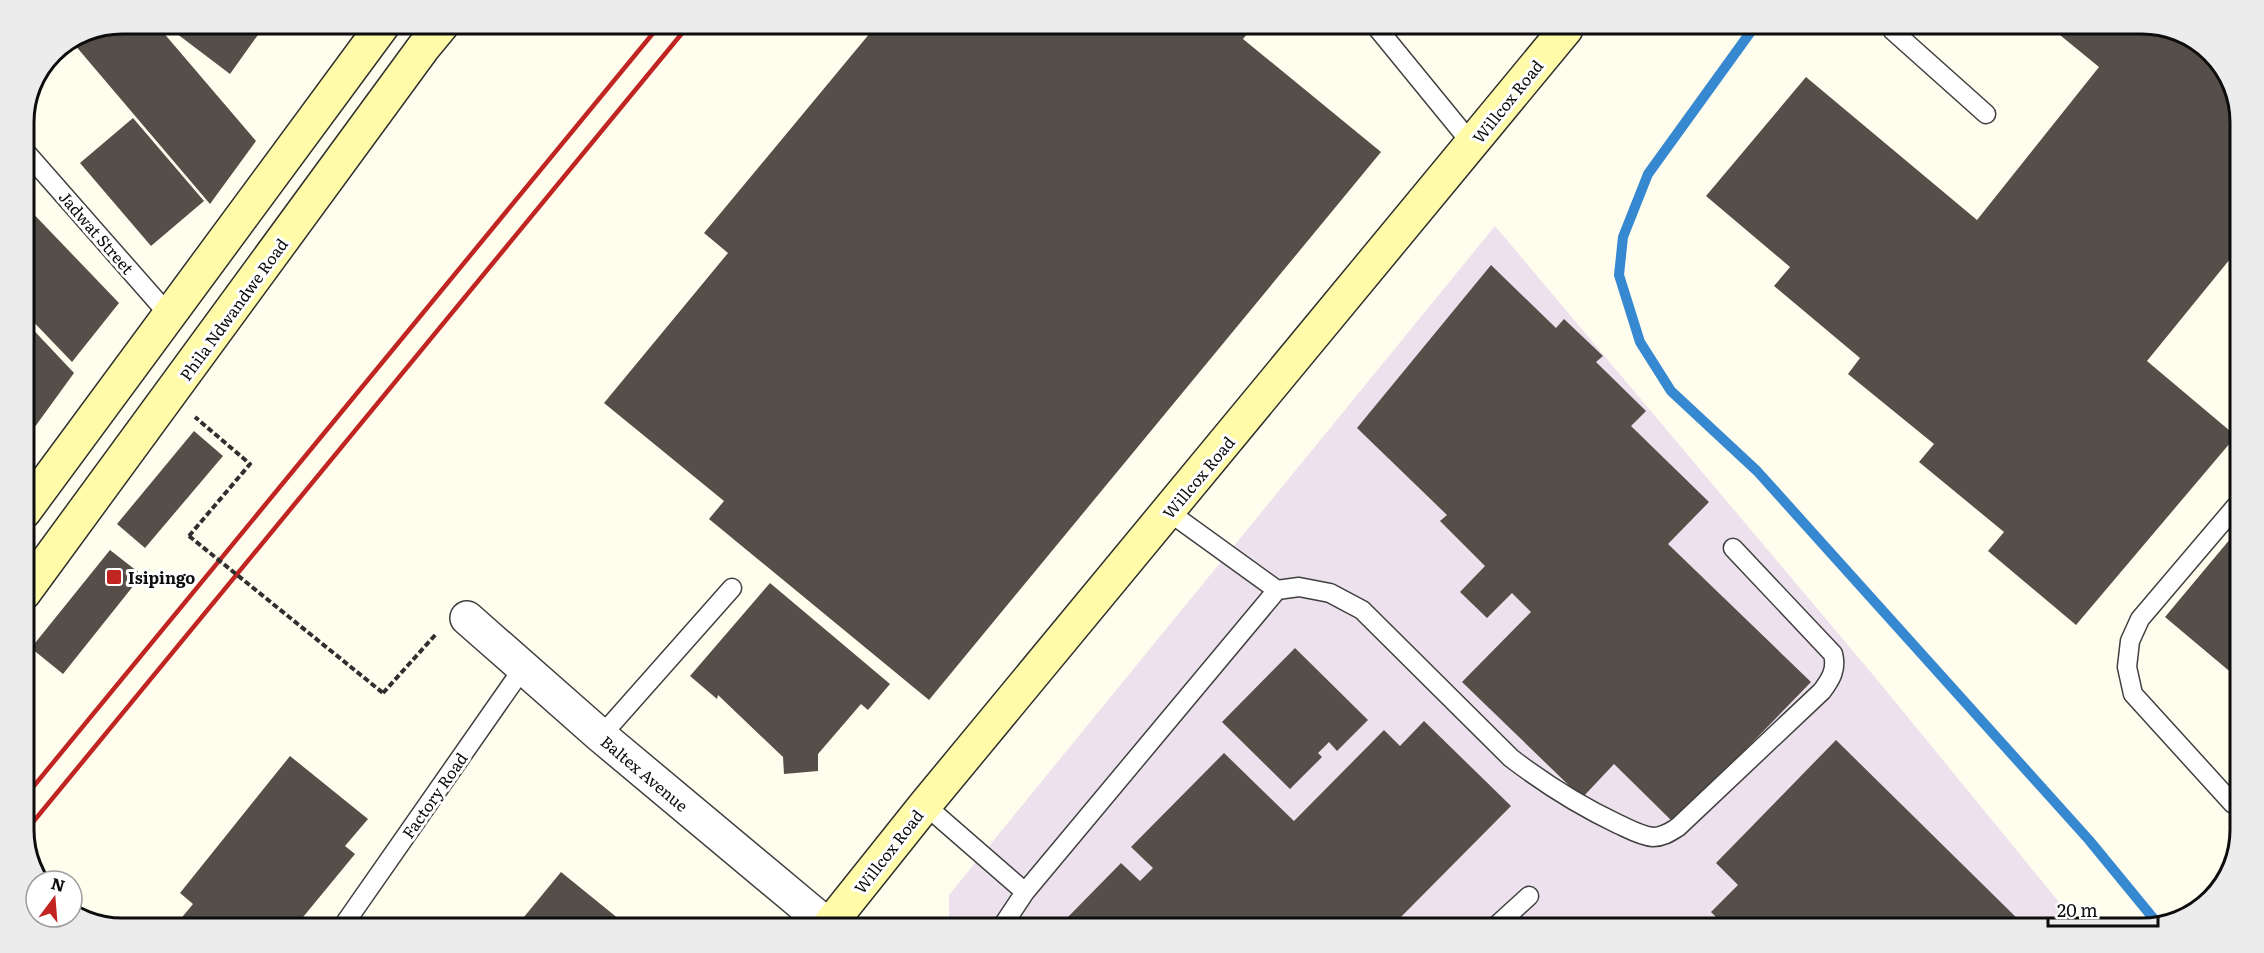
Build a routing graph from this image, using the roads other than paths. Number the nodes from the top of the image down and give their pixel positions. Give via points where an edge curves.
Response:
1 (375, 34) edge
2 (435, 34) edge
3 (1383, 34) edge
4 (1562, 34) edge
5 (1896, 34) edge
6 (1986, 114) dead end
7 (1472, 144) junction
8 (35, 163) edge
9 (169, 315) junction
10 (35, 497) edge
11 (1169, 512) junction
12 (2230, 514) edge
13 (1733, 548) dead end
14 (35, 578) edge
15 (732, 588) dead end
16 (1278, 590) junction
17 (453, 624) road end
18 (523, 668) junction
19 (601, 736) junction
20 (2230, 801) edge
21 (925, 805) junction
22 (1025, 892) junction
23 (1529, 896) dead end
24 (347, 919) edge
25 (820, 919) edge
26 (834, 919) edge
27 (1007, 919) edge
28 (1504, 919) edge

1 - 9 street
2 - 14 street, Phila Ndwandwe Road
3 - 7 lane
4 - 7 street, Willcox Road
5 - 6 lane
7 - 11 street, Willcox Road
8 - 9 lane, Jadwat Street
9 - 10 street
11 - 16 lane
11 - 21 street, Willcox Road
12 - 20 lane via 2140,620 2130,641 2127,667 2133,694
13 - 16 lane via 1833,654 1834,671 1822,691 1678,827 1653,837 1634,832 1563,795 1511,758 1362,610 1329,593 1299,586
15 - 19 lane
16 - 22 lane
17 - 18 street, Baltex Avenue
18 - 19 street, Baltex Avenue
18 - 24 lane, Factory Road
19 - 25 street, Baltex Avenue
21 - 22 lane
21 - 26 street, Willcox Road
22 - 27 lane
23 - 28 lane

